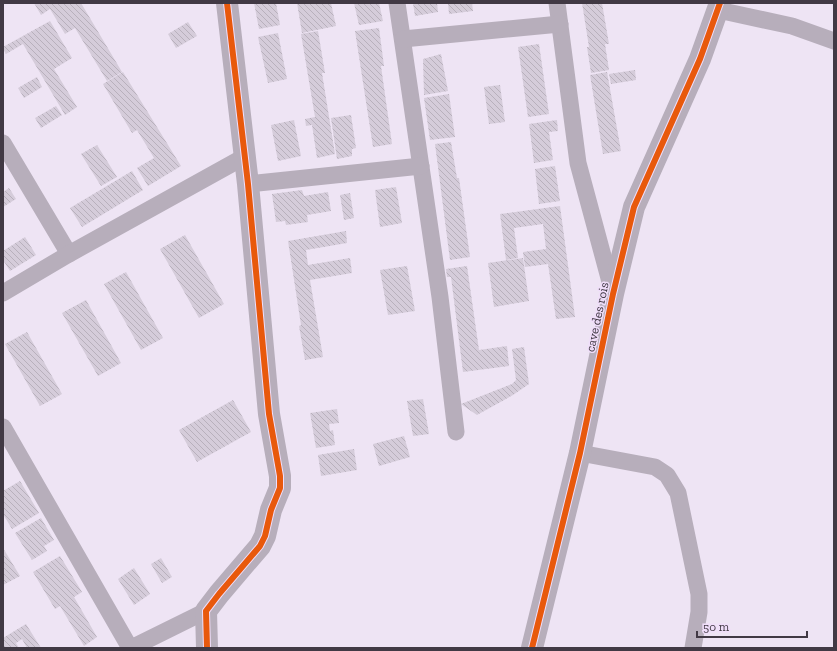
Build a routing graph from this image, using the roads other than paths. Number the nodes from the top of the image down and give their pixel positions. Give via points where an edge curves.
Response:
1 (227, 3) edge
2 (397, 3) edge
3 (557, 3) edge
4 (719, 6) edge
5 (560, 24) junction
6 (403, 39) junction
7 (834, 41) edge
8 (3, 143) edge
9 (244, 157) junction
10 (421, 166) junction
11 (248, 184) junction
12 (69, 254) junction
13 (3, 293) edge
14 (614, 294) junction
15 (3, 427) edge
16 (456, 432) dead end
17 (580, 453) junction
18 (206, 611) junction
19 (131, 648) edge
20 (207, 648) edge
21 (532, 648) edge
22 (693, 648) edge

1 - 9 street
2 - 6 street
3 - 5 street
4 - 7 street via 792,26
4 - 14 street, cave des rois via 700,59 634,207
5 - 6 street
5 - 14 street via 578,163
6 - 10 street
8 - 12 street
9 - 11 street
9 - 12 street
10 - 11 street
10 - 16 street
11 - 18 street via 269,414 280,488 260,546
12 - 13 street
14 - 17 street, cave des rois
15 - 19 street
17 - 21 street, cave des rois
17 - 22 street via 655,467 667,475 678,493 699,594
18 - 19 street
18 - 20 street

